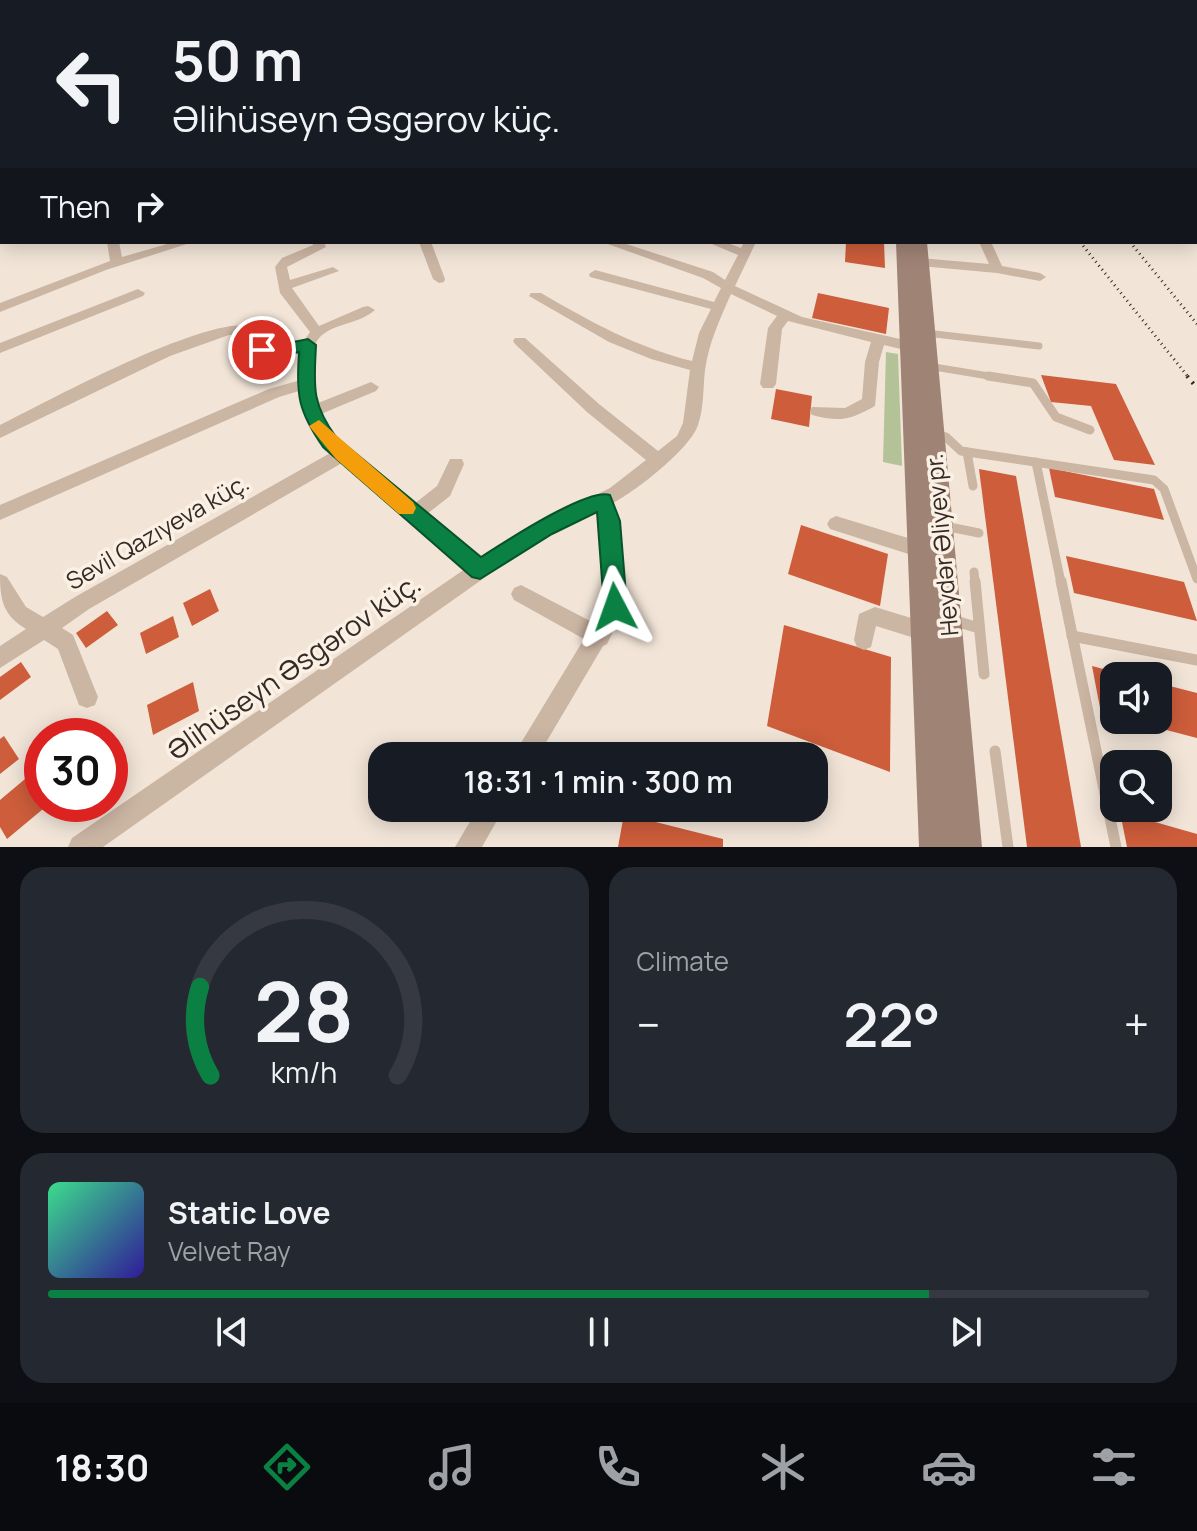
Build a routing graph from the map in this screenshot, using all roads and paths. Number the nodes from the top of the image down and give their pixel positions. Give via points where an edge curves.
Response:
1 (113, 244) edge
2 (180, 244) edge
3 (319, 244) edge
4 (426, 244) edge
5 (614, 244) edge
6 (727, 244) edge
7 (904, 244) edge
8 (986, 244) edge
9 (747, 247) edge
10 (919, 252) edge
11 (117, 262) junction
12 (997, 269) junction
13 (333, 271) dead end
14 (595, 274) dead end
15 (1040, 277) dead end
16 (439, 279) dead end
17 (284, 286) junction
18 (729, 286) junction
19 (138, 293) dead end
20 (536, 296) dead end
21 (718, 307) junction
22 (0, 308) edge
23 (368, 310) dead end
24 (786, 315) junction
25 (313, 338) junction
26 (879, 339) junction
27 (520, 341) dead end
28 (1039, 346) dead end
29 (0, 348) edge
30 (922, 349) junction
31 (698, 367) junction
32 (304, 384) junction
33 (768, 384) dead end
34 (371, 387) dead end
35 (818, 411) dead end
36 (311, 412) junction
37 (1090, 430) dead end
38 (0, 432) edge
39 (931, 434) junction
40 (967, 452) junction
41 (343, 454) junction
42 (659, 461) junction
43 (1036, 462) junction
44 (456, 464) dead end
45 (973, 486) dead end
46 (603, 500) junction
47 (0, 513) edge
48 (414, 514) junction
49 (836, 524) dead end
50 (939, 525) junction
51 (979, 533) dead end
52 (921, 550) junction
53 (480, 570) junction
54 (974, 572) dead end
55 (1197, 579) edge
56 (0, 583) edge
57 (521, 594) dead end
58 (947, 619) junction
59 (43, 627) junction
60 (979, 628) junction
61 (924, 631) junction
62 (1072, 636) junction
63 (600, 637) junction
64 (864, 640) dead end
65 (0, 658) edge
66 (1197, 660) edge
67 (984, 674) dead end
68 (87, 697) dead end
69 (534, 742) edge
70 (995, 751) dead end
71 (483, 822) edge
72 (81, 847) edge
73 (468, 847) edge
74 (935, 847) edge
75 (966, 847) edge
76 (1008, 847) edge
77 (1116, 847) edge

1 - 11 street
2 - 11 street
3 - 17 street via 283,263
4 - 16 street
5 - 18 street via 692,268
6 - 9 street
7 - 30 main road, Heydər Əliyev pr.
8 - 12 street
9 - 18 street, Əlihüseyn Əsgərov küç.
10 - 12 street
10 - 30 main road, Heydər Əliyev pr.
11 - 22 street
12 - 15 street
13 - 17 street
14 - 21 street
17 - 25 street
18 - 21 street, Əlihüseyn Əsgərov küç.
18 - 24 street
19 - 29 street
20 - 31 street via 617,337
21 - 31 street, Əlihüseyn Əsgərov küç.
23 - 25 street
24 - 26 street
24 - 33 street via 775,328
25 - 32 street
25 - 38 street via 266,352 246,329 235,328 179,347
26 - 30 street
26 - 35 street via 870,402 847,414
27 - 42 street
28 - 30 lane
30 - 37 lane via 1033,383 1056,417
30 - 39 main road, Heydər Əliyev pr.
30 - 52 main road, Heydər Əliyev pr.
31 - 42 street, Əlihüseyn Əsgərov küç. via 688,432
32 - 36 street
32 - 47 street
34 - 36 street
36 - 41 street
39 - 40 lane via 946,437
39 - 50 main road, Heydər Əliyev pr.
40 - 43 lane
40 - 45 lane
41 - 48 street
41 - 59 street, Sevil Qazıyeva küç.
42 - 46 street, Əlihüseyn Əsgərov küç.
43 - 55 lane via 1159,483
43 - 62 lane
44 - 48 street via 444,491
46 - 53 street, Əlihüseyn Əsgərov küç. via 545,528
46 - 63 street via 616,592 615,607
48 - 53 street
49 - 52 street
50 - 51 lane
50 - 58 main road, Heydər Əliyev pr.
52 - 61 main road, Heydər Əliyev pr.
53 - 72 street, Əlihüseyn Əsgərov küç.
54 - 60 lane
56 - 59 street via 19,614
57 - 63 street
58 - 60 lane
58 - 75 main road, Heydər Əliyev pr.
59 - 65 street, Sevil Qazıyeva küç.
59 - 68 street via 66,642
60 - 67 lane
61 - 64 street via 875,616 866,621
61 - 74 main road, Heydər Əliyev pr.
62 - 66 lane
62 - 77 lane
63 - 69 street
70 - 76 lane
71 - 73 street

